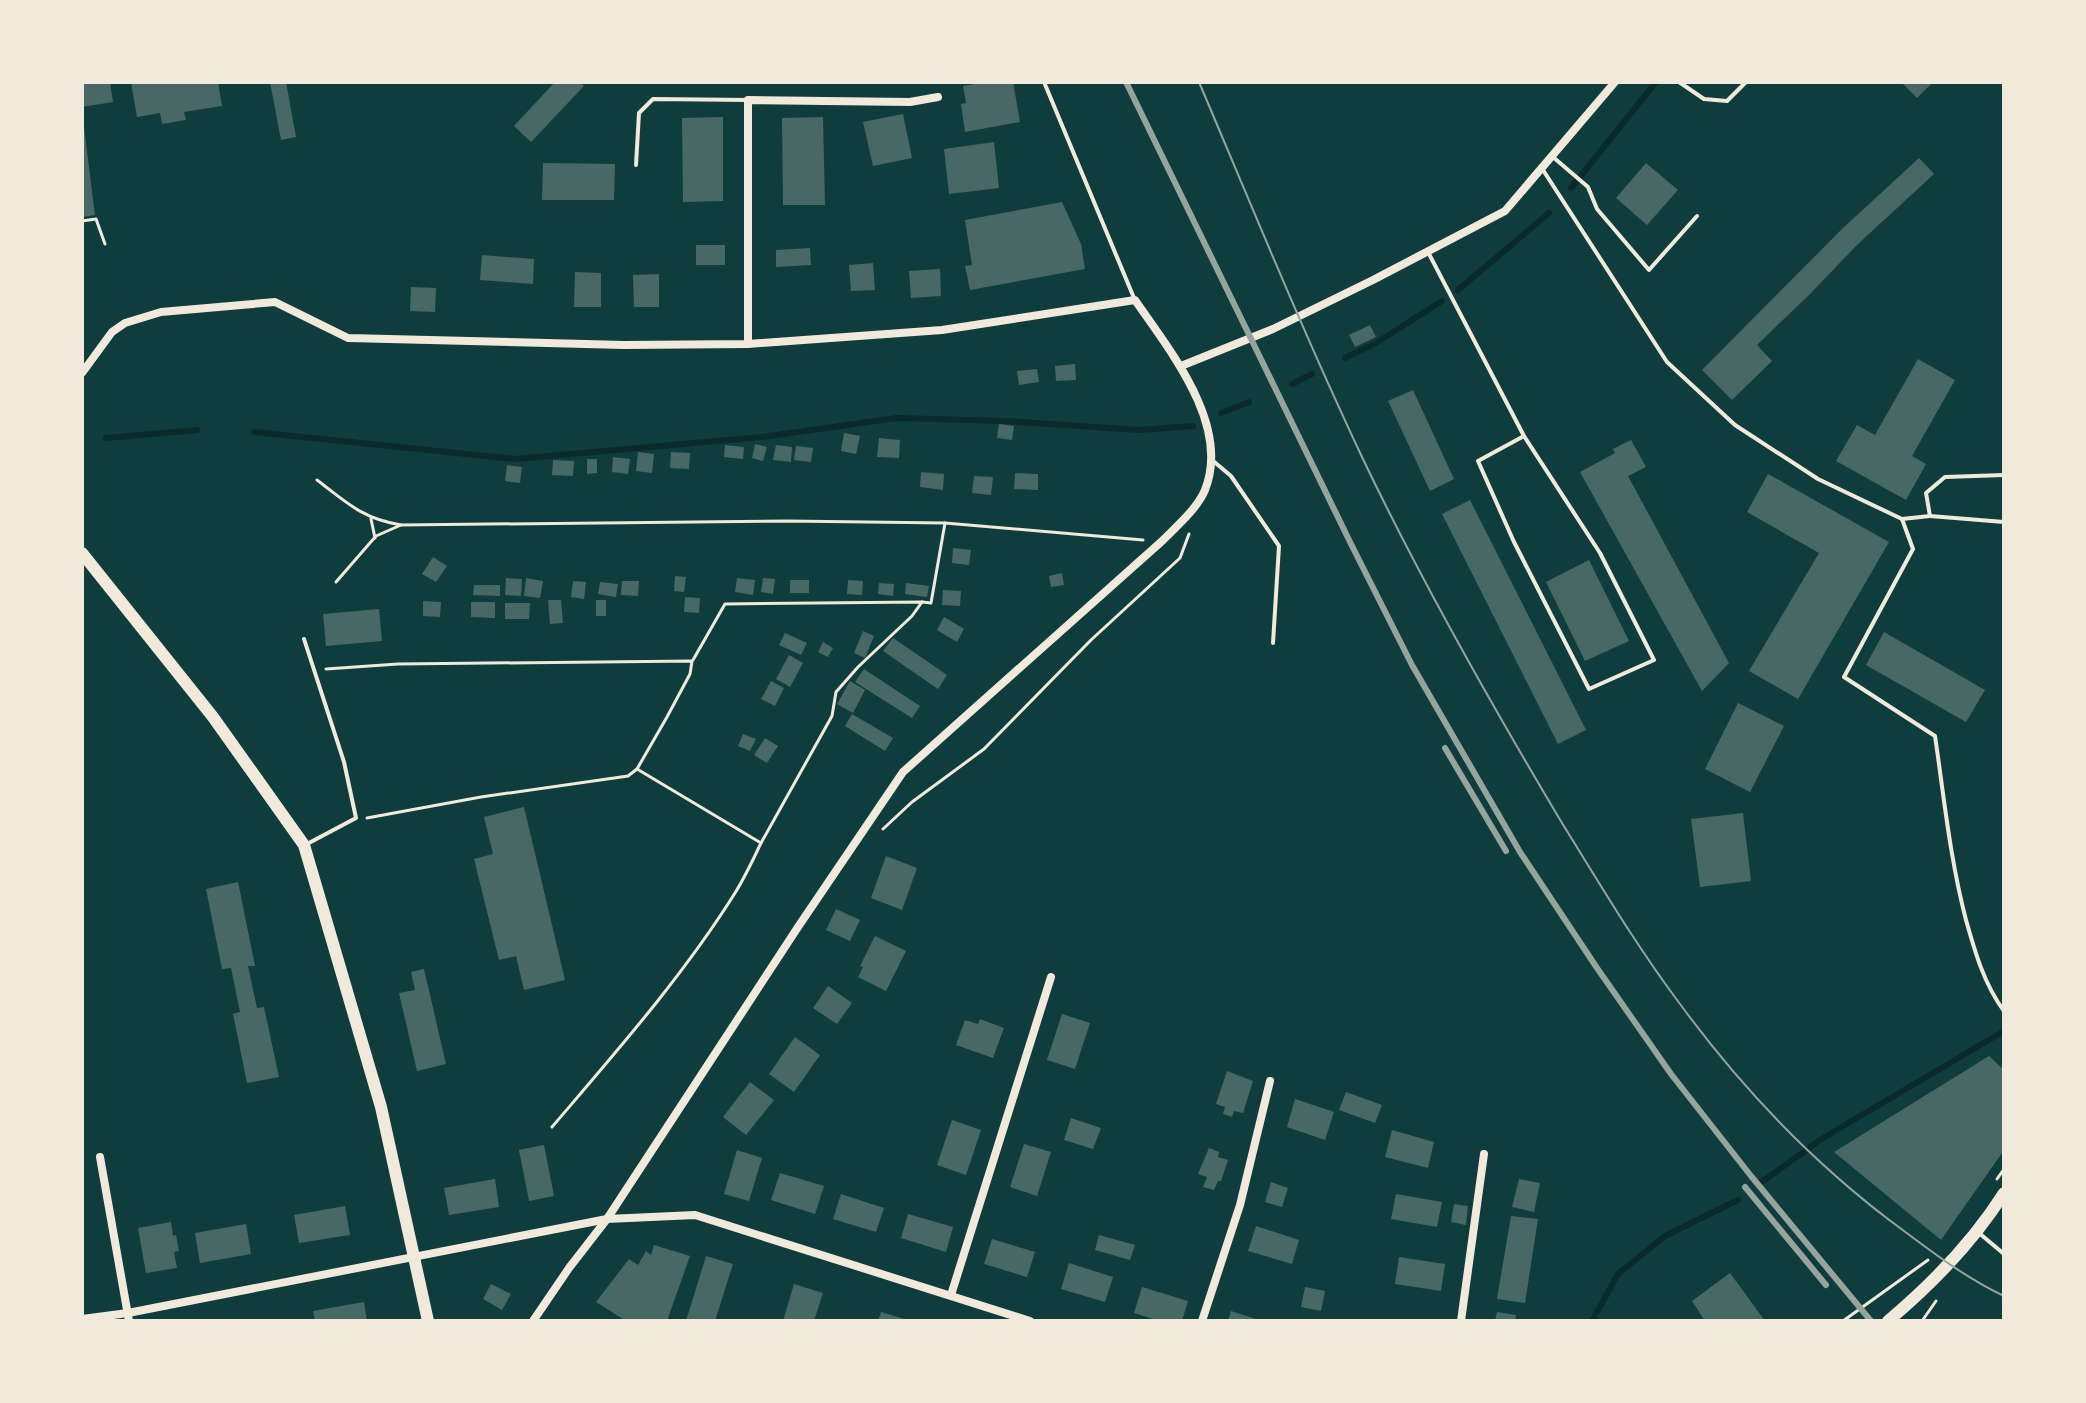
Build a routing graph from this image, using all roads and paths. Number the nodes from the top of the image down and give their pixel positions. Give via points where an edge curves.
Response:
1 (1044, 82) edge
2 (1615, 82) edge
3 (1679, 82) edge
4 (1746, 82) edge
5 (938, 97) dead end
6 (748, 100) junction
7 (1553, 156) junction
8 (636, 165) dead end
9 (1542, 169) junction
10 (1697, 216) dead end
11 (82, 221) edge
12 (105, 244) dead end
13 (1428, 252) junction
14 (1135, 300) junction
15 (748, 344) junction
16 (1181, 366) junction
17 (82, 373) edge
18 (1524, 436) junction
19 (1212, 460) junction
20 (2004, 475) edge
21 (317, 480) dead end
22 (1930, 516) junction
23 (370, 517) junction
24 (1902, 519) junction
25 (2004, 522) edge
26 (945, 523) junction
27 (401, 525) junction
28 (1190, 532) dead end
29 (375, 538) junction
30 (1161, 542) junction
31 (82, 553) edge
32 (336, 582) dead end
33 (922, 602) junction
34 (304, 639) dead end
35 (1273, 643) dead end
36 (692, 661) junction
37 (314, 670) junction
38 (637, 769) junction
39 (356, 818) junction
40 (882, 830) dead end
41 (761, 843) junction
42 (304, 845) junction
43 (1051, 977) dead end
44 (2004, 1011) edge
45 (1270, 1081) dead end
46 (552, 1127) dead end
47 (1484, 1154) dead end
48 (100, 1157) dead end
49 (2004, 1169) edge
50 (1997, 1180) dead end
51 (2004, 1193) edge
52 (607, 1219) junction
53 (1977, 1232) junction
54 (1935, 1254) dead end
55 (2004, 1254) edge
56 (414, 1256) junction
57 (951, 1295) junction
58 (128, 1317) edge
59 (82, 1319) edge
60 (428, 1321) edge
61 (533, 1321) edge
62 (1030, 1321) edge
63 (1202, 1321) edge
64 (1461, 1321) edge
65 (1843, 1321) edge
66 (1888, 1321) edge

1 - 14 lane
2 - 7 street
3 - 4 lane via 1704,99 1727,101
5 - 6 street via 910,102
6 - 8 lane via 653,99 639,113
6 - 15 street
7 - 9 street
7 - 10 lane via 1588,187 1597,209 1649,270
9 - 13 street via 1505,211
9 - 24 lane via 1667,362 1735,425 1818,479
11 - 12 path via 96,219
13 - 16 street via 1273,329
13 - 18 lane
14 - 15 street via 942,330
14 - 16 street
15 - 17 street via 348,338 275,302 161,312 125,323
16 - 19 street via 1210,433
18 - 18 lane via 1600,553 1654,660 1589,689 1478,461
19 - 30 street via 1204,493
19 - 35 lane via 1231,476 1279,546
20 - 22 lane via 1945,477 1926,493
21 - 23 path
22 - 24 lane
22 - 25 lane
23 - 27 path
23 - 29 path
24 - 44 lane via 1913,549 1844,677 1935,736 1956,882 1976,958
26 - 27 path
26 - 30 path
26 - 33 path via 931,603
27 - 29 path
28 - 40 path via 1180,558 984,749
29 - 32 path
30 - 52 street via 903,772
31 - 42 main road via 213,717
33 - 36 path via 725,604
33 - 41 path via 836,692 832,716
34 - 37 lane
36 - 37 path
36 - 38 path via 690,674
37 - 39 lane
38 - 39 path via 628,776
38 - 41 path
39 - 42 lane
41 - 46 path via 697,948
42 - 56 main road via 381,1107
43 - 57 street
45 - 63 street via 1240,1205
47 - 64 street
48 - 58 street
49 - 50 path
51 - 53 main road
52 - 56 street
52 - 57 street via 695,1215
52 - 61 street
53 - 55 lane
53 - 66 main road
54 - 65 path
56 - 58 street
56 - 60 main road
57 - 62 street
58 - 59 street

